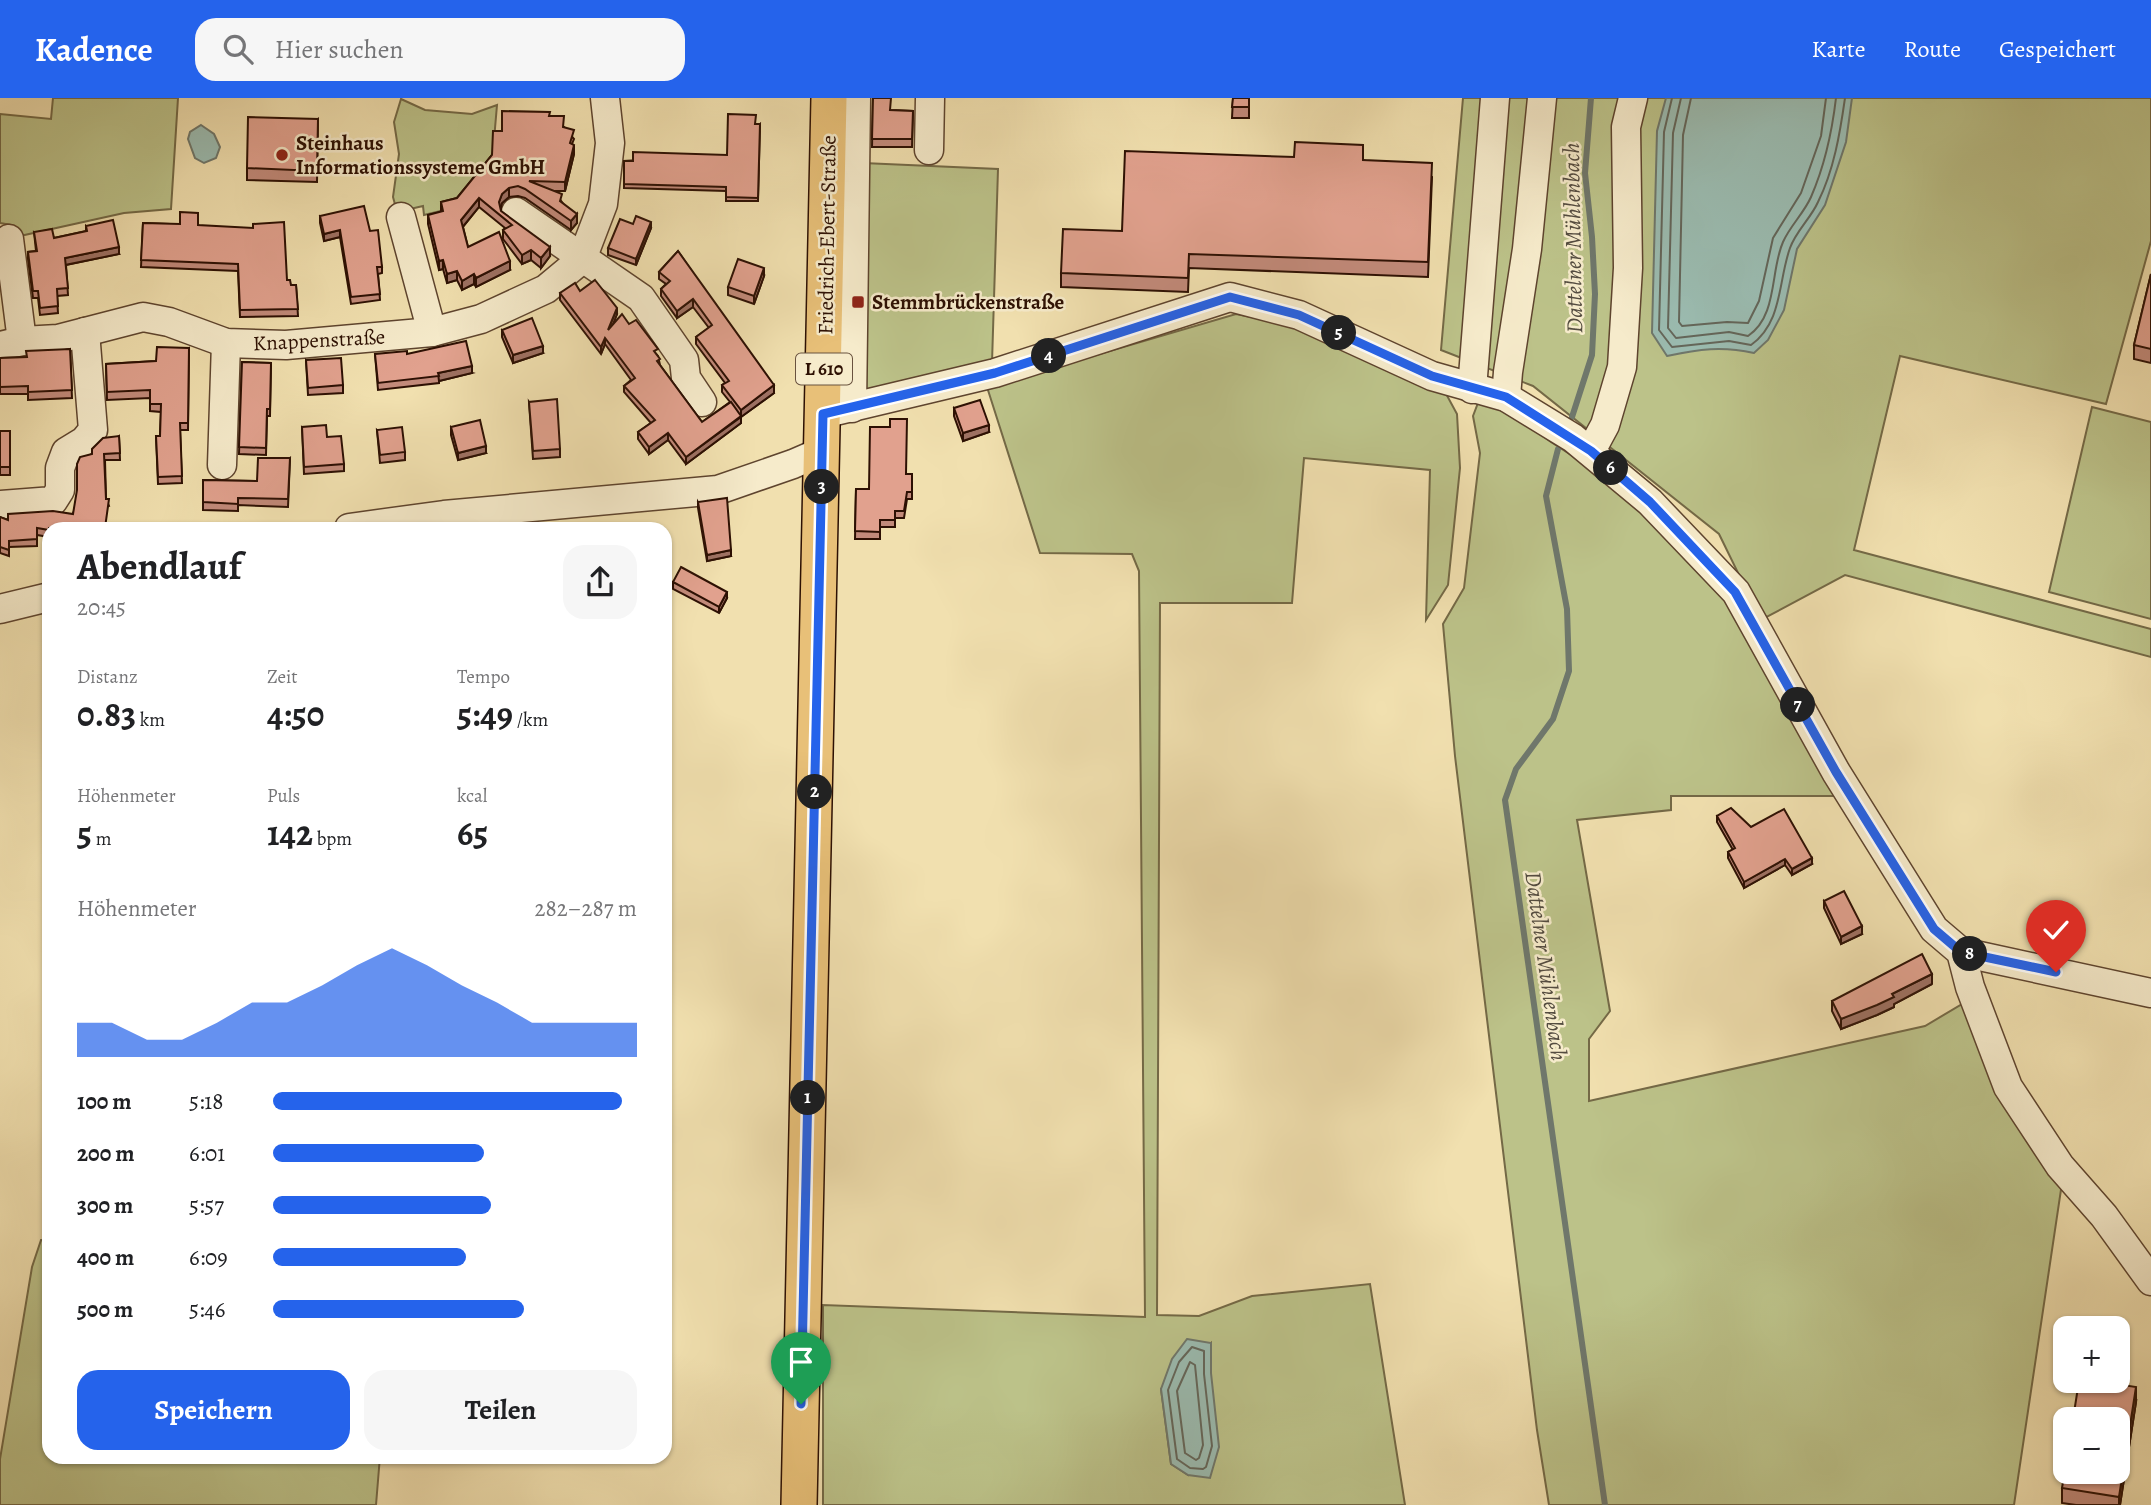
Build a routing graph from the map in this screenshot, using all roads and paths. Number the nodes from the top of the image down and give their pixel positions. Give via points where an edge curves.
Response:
1 (605, 98) edge
2 (829, 98) edge
3 (856, 98) edge
4 (930, 98) edge
5 (1495, 98) edge
6 (1542, 98) edge
7 (1633, 98) edge
8 (929, 150) dead end
9 (516, 212) dead end
10 (401, 217) dead end
11 (9, 239) dead end
12 (582, 259) junction
13 (85, 332) junction
14 (432, 332) junction
15 (11, 343) edge
16 (226, 343) junction
17 (1472, 389) junction
18 (1506, 397) junction
19 (702, 402) dead end
20 (838, 411) junction
21 (823, 451) junction
22 (1591, 451) junction
23 (222, 465) dead end
24 (0, 505) edge
25 (393, 522) edge
26 (42, 599) edge
27 (0, 609) edge
28 (1961, 952) junction
29 (2151, 993) edge
30 (2151, 1281) edge
31 (799, 1505) edge

1 - 12 street, Knappenstraße via 610,143 603,204
2 - 20 main road, Friedrich-Ebert-Straße / L 610
3 - 20 street
4 - 8 street
5 - 17 street
6 - 18 street
7 - 22 street via 1626,127 1628,268 1622,367 1605,425
9 - 12 street
10 - 14 street
11 - 15 street, Knappenstraße
12 - 14 street, Knappenstraße via 546,289 481,319
12 - 19 street via 641,298 684,360 685,378
13 - 15 street, Knappenstraße
13 - 16 street, Knappenstraße via 143,317
13 - 24 street via 93,430 66,452 60,490 52,501
14 - 16 street, Knappenstraße via 286,345
16 - 23 street
17 - 18 street
17 - 20 street via 1432,376 1299,315 1230,297 995,373
18 - 22 street
20 - 21 main road, Friedrich-Ebert-Straße / L 610
21 - 25 street via 718,490
21 - 31 main road, Friedrich-Ebert-Straße / L 610
22 - 28 street via 1650,502 1735,592 1843,784 1934,929
26 - 27 street
28 - 29 street
28 - 30 street via 2008,1087 2060,1166

